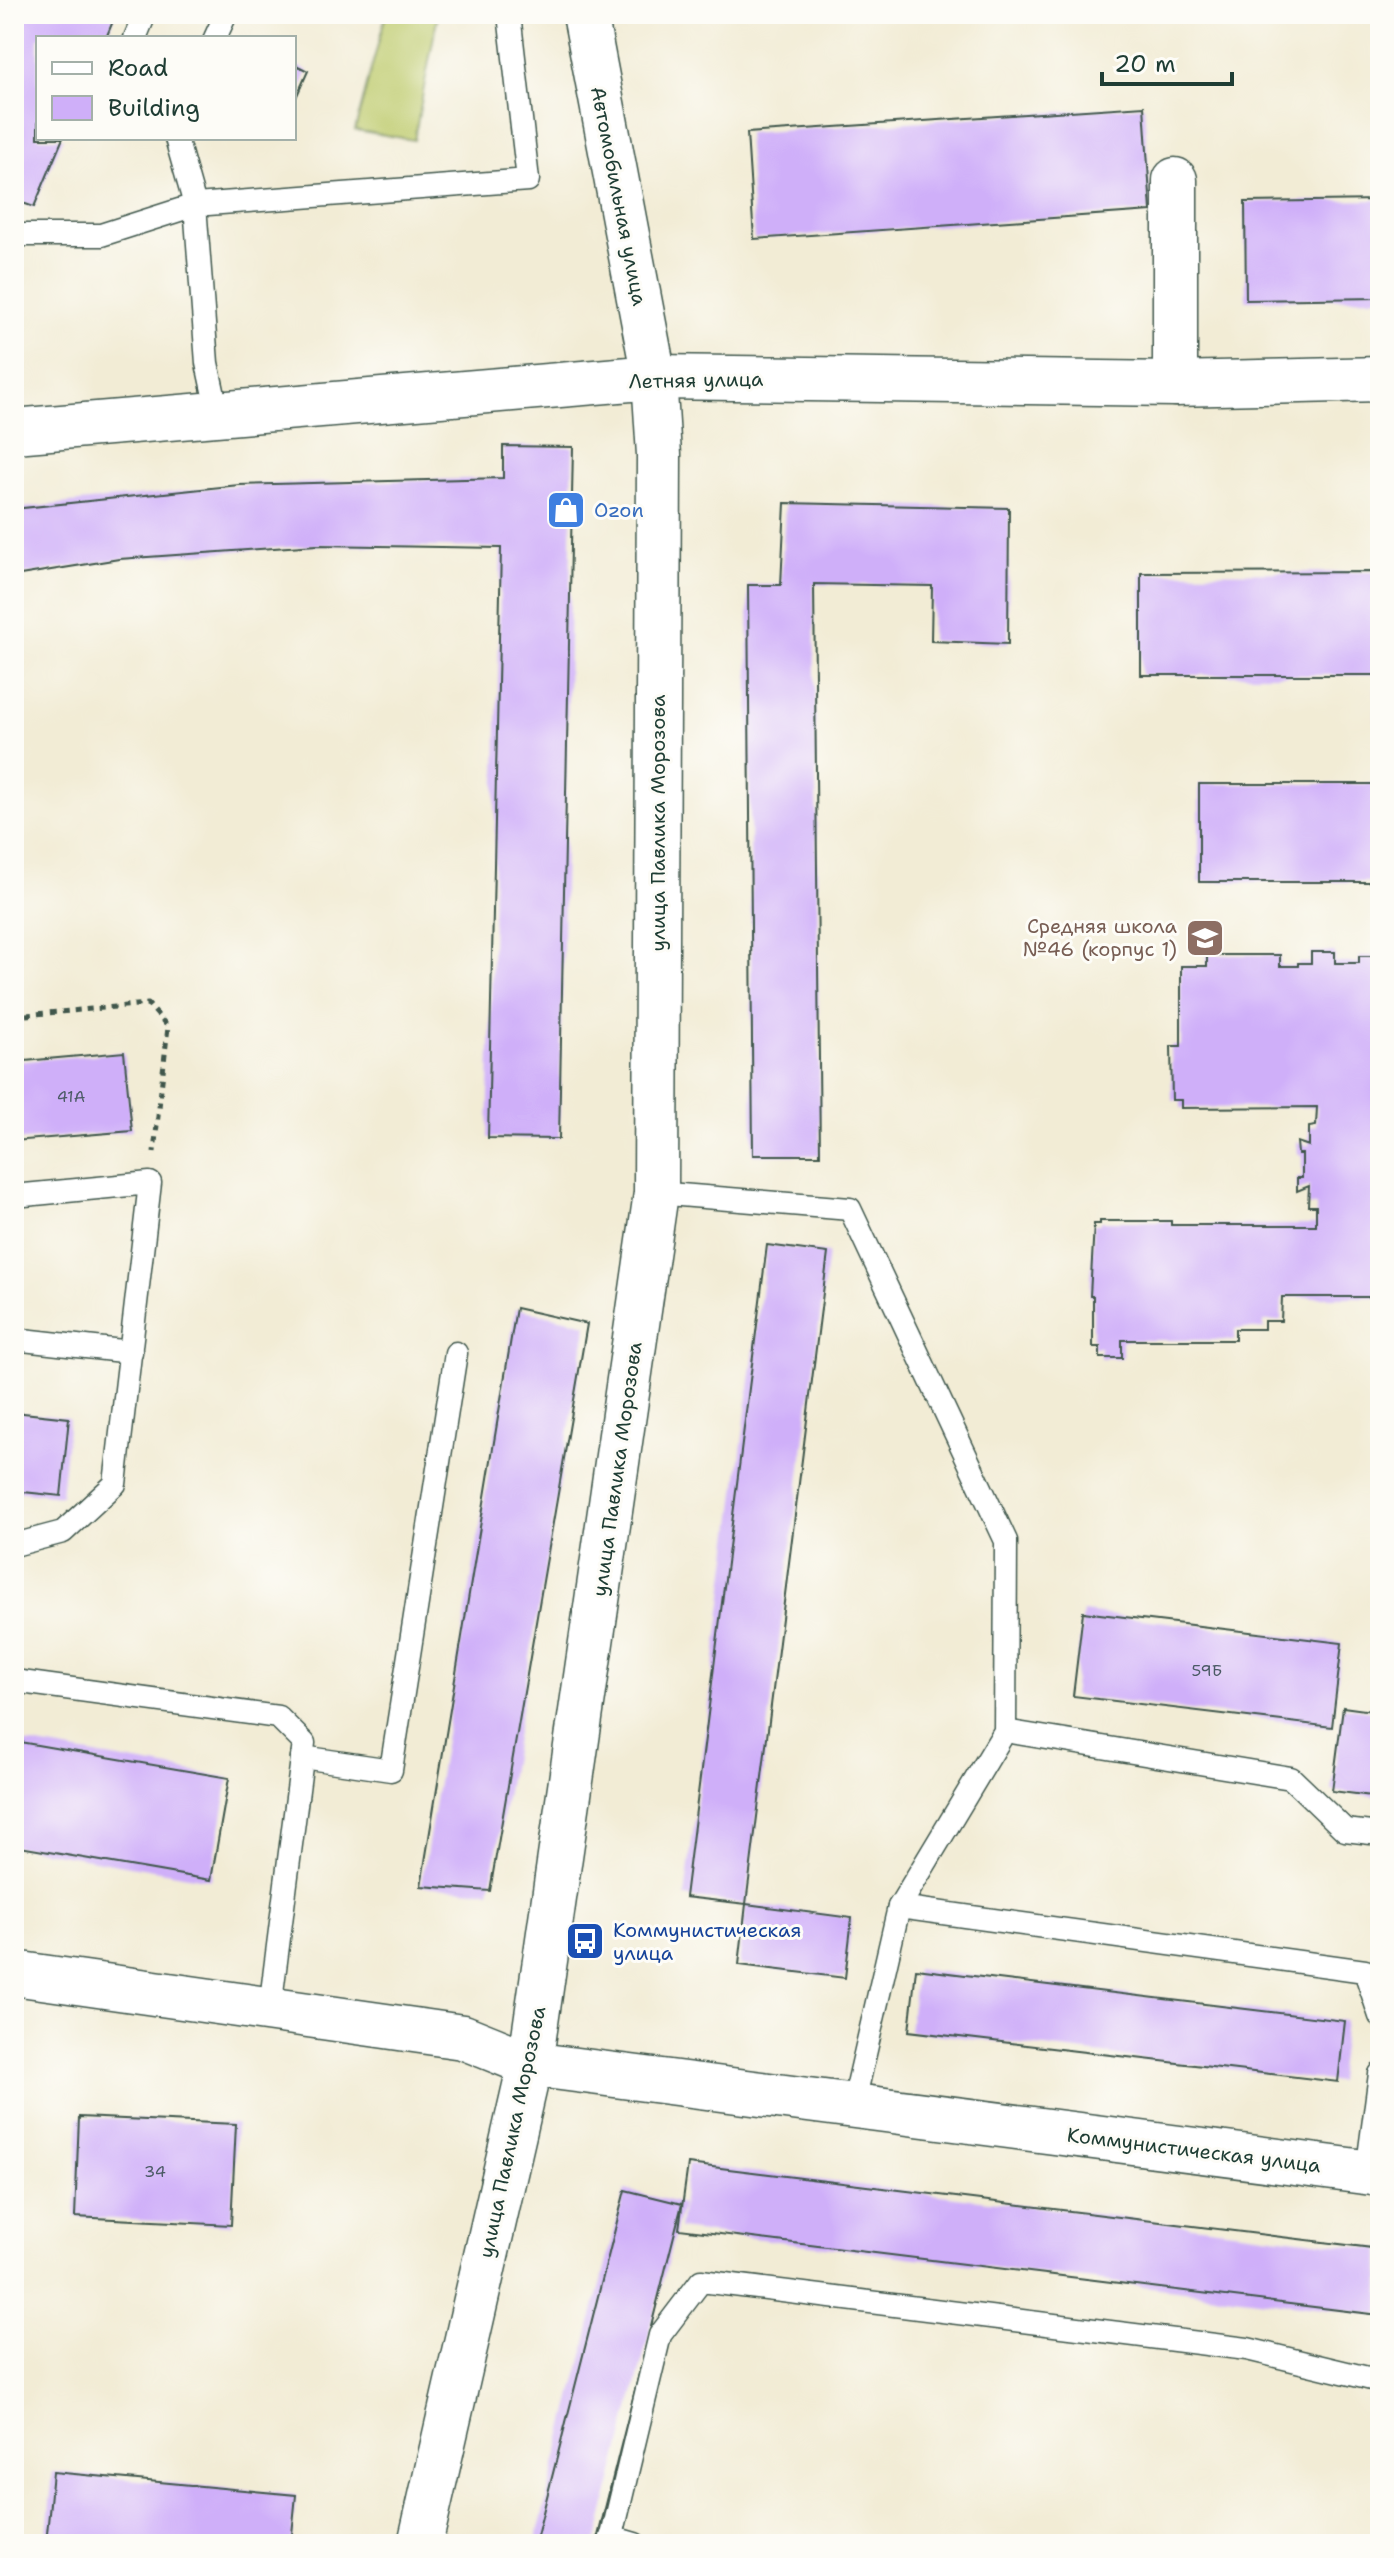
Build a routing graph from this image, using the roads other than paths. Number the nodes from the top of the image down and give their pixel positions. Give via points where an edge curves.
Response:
1 (145, 14) edge
2 (226, 14) edge
3 (509, 14) edge
4 (585, 14) edge
5 (136, 36) edge
6 (216, 36) edge
7 (177, 140) edge
8 (1175, 180) dead end
9 (195, 205) junction
10 (14, 235) edge
11 (654, 377) junction
12 (1380, 379) edge
13 (1175, 384) junction
14 (218, 414) junction
15 (14, 431) edge
16 (656, 1193) junction
17 (14, 1196) edge
18 (14, 1339) edge
19 (131, 1352) junction
20 (456, 1353) dead end
21 (14, 1545) edge
22 (14, 1681) edge
23 (1005, 1731) junction
24 (302, 1757) junction
25 (1380, 1834) edge
26 (899, 1907) junction
27 (14, 1973) edge
28 (270, 2008) junction
29 (1380, 2016) edge
30 (530, 2064) junction
31 (1380, 2074) edge
32 (853, 2106) junction
33 (1374, 2173) edge
34 (1380, 2381) edge
35 (610, 2540) edge
36 (420, 2544) edge
37 (635, 2544) edge

1 - 5 lane
2 - 6 lane
3 - 9 lane via 528,180
4 - 11 street, Автомобильная улица
7 - 9 lane
8 - 13 street
9 - 10 lane via 101,235
9 - 14 lane via 207,363
11 - 13 street, Летняя улица
11 - 14 street, Летняя улица
11 - 16 street, улица Павлика Морозова via 659,455
12 - 13 street, Летняя улица
14 - 15 street, Летняя улица
16 - 23 lane via 850,1209 1006,1541
16 - 30 street, улица Павлика Морозова
17 - 19 lane via 150,1183
18 - 19 lane
19 - 21 lane via 115,1484 63,1532
20 - 24 lane via 391,1770
22 - 24 lane via 278,1717 304,1743
23 - 25 lane via 1291,1778 1345,1830
23 - 26 lane
24 - 28 lane
26 - 29 lane via 1365,1971
26 - 32 lane
27 - 28 street, Коммунистическая улица
28 - 30 street, Коммунистическая улица via 463,2037
30 - 32 street, Коммунистическая улица
30 - 36 street, улица Павлика Морозова
31 - 33 lane
32 - 33 street, Коммунистическая улица
34 - 35 lane via 1247,2349 701,2281 660,2335
35 - 37 lane

